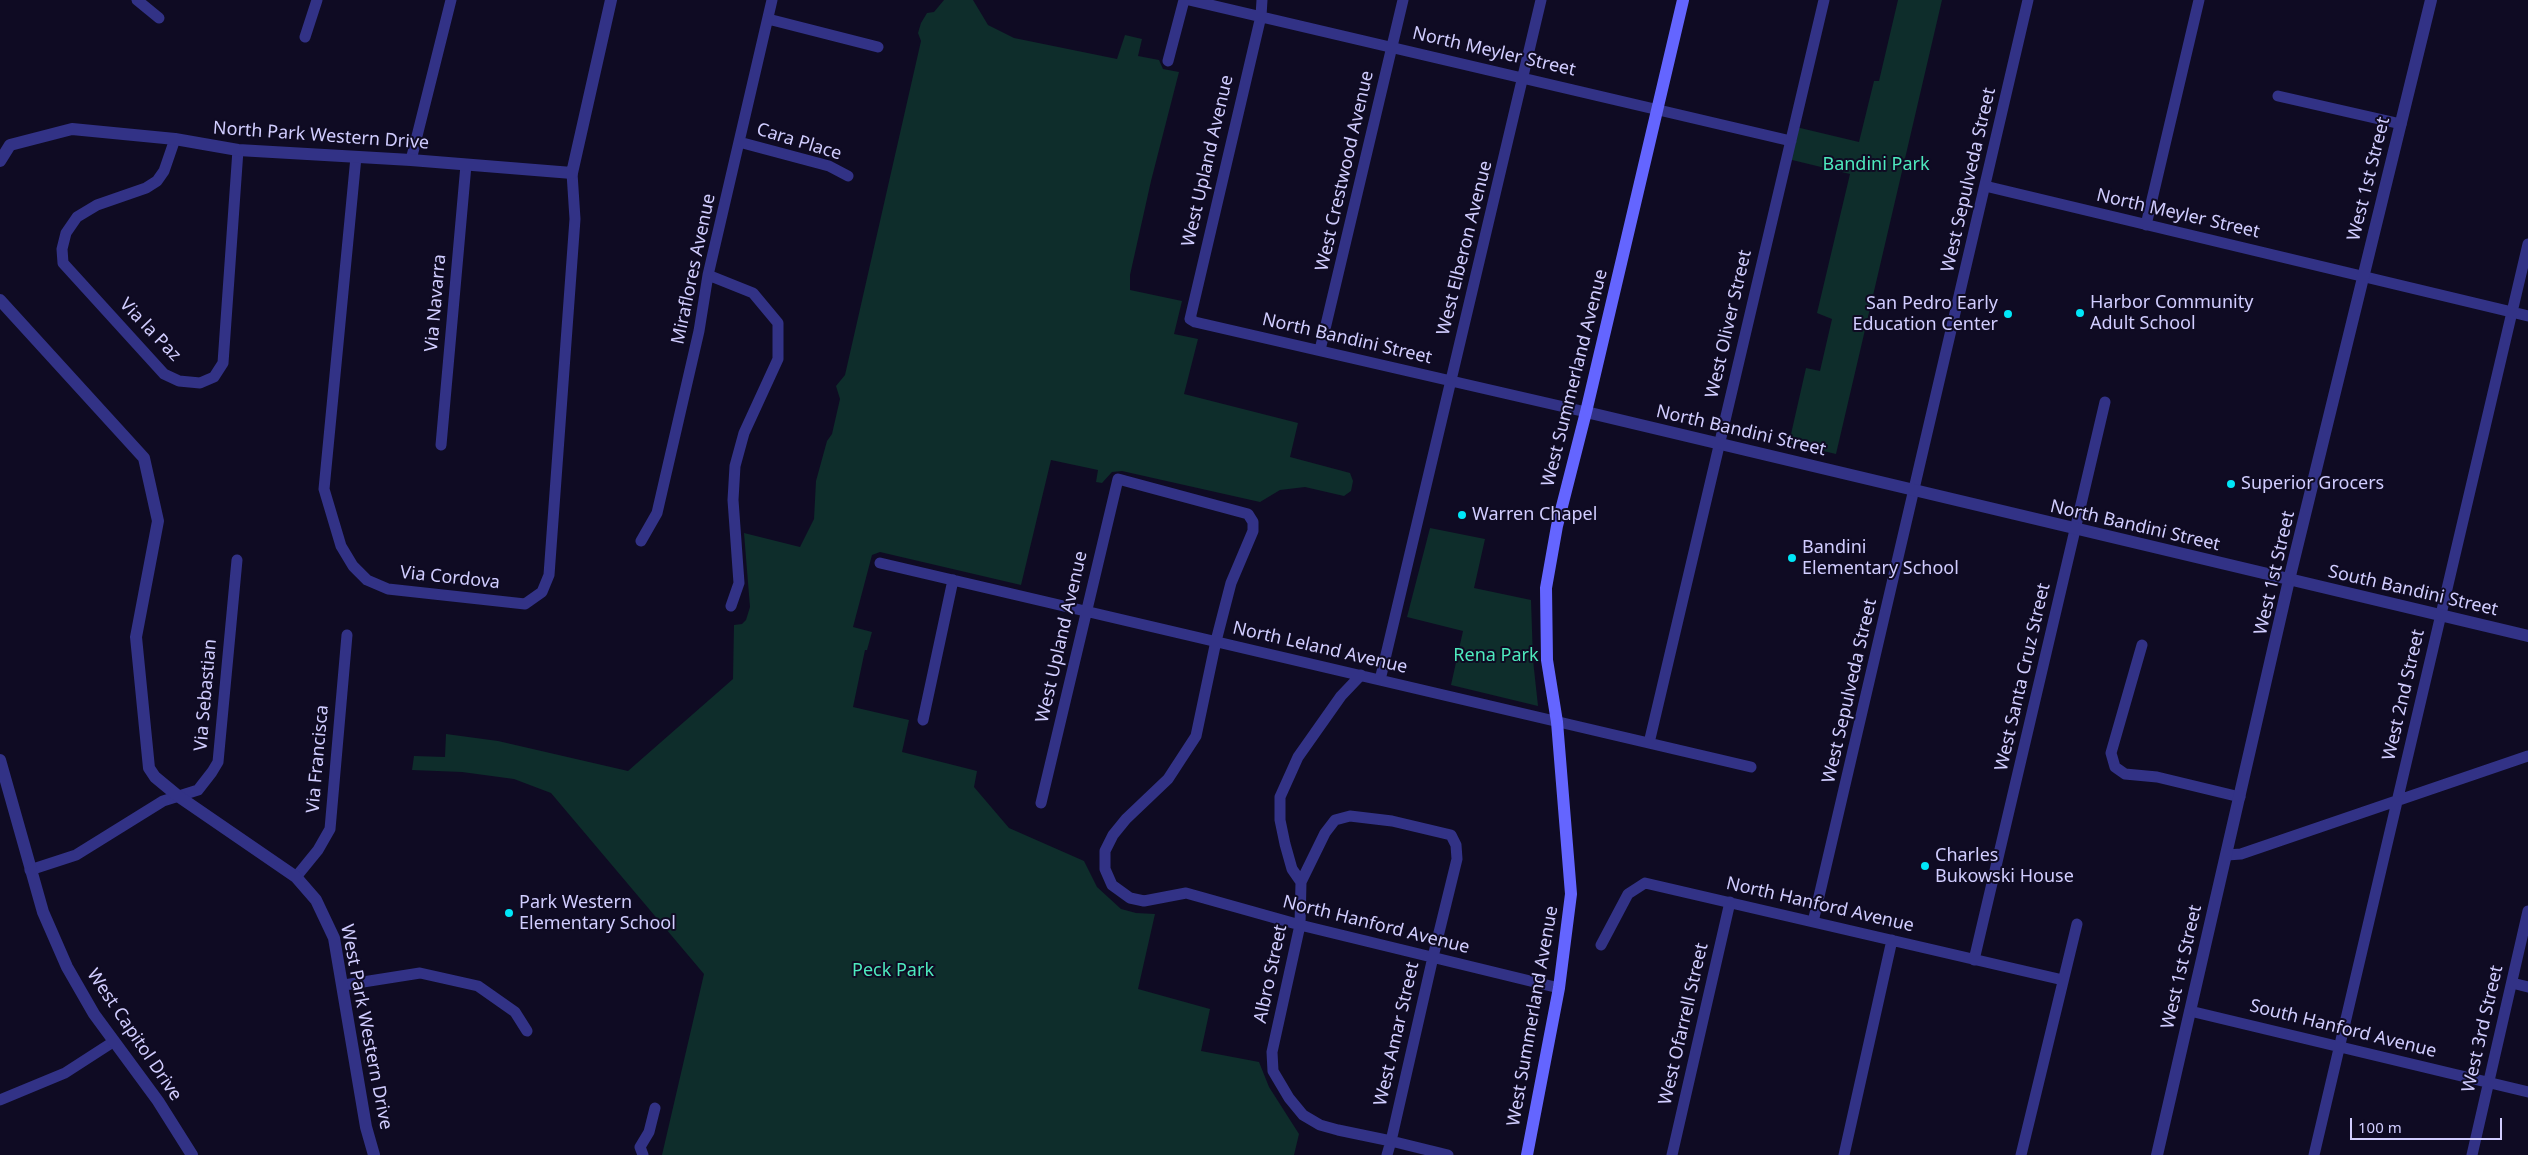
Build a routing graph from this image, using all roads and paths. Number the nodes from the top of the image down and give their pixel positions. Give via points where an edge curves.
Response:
1 (137, 0) edge
2 (317, 0) edge
3 (451, 0) edge
4 (611, 0) edge
5 (772, 0) edge
6 (1184, 0) edge
7 (1189, 0) edge
8 (1262, 0) edge
9 (1403, 0) edge
10 (1541, 0) edge
11 (1682, 0) edge
12 (1824, 0) edge
13 (2028, 0) edge
14 (2198, 0) edge
15 (2431, 0) edge
16 (1261, 16) junction
17 (159, 18) dead end
18 (768, 19) junction
19 (305, 37) dead end
20 (1392, 46) junction
21 (878, 47) dead end
22 (1168, 61) dead end
23 (1524, 77) junction
24 (2278, 96) dead end
25 (1657, 109) junction
26 (2401, 124) junction
27 (175, 139) junction
28 (1791, 141) junction
29 (739, 142) junction
30 (238, 150) junction
31 (356, 157) junction
32 (410, 160) junction
33 (0, 161) edge
34 (466, 164) junction
35 (572, 173) junction
36 (848, 176) dead end
37 (1985, 186) junction
38 (2146, 225) junction
39 (2528, 244) edge
40 (708, 275) junction
41 (2362, 278) junction
42 (0, 300) edge
43 (2511, 312) junction
44 (1190, 314) joint
45 (2528, 316) edge
46 (1320, 350) junction
47 (1451, 381) junction
48 (2105, 402) dead end
49 (1586, 412) junction
50 (1719, 443) junction
51 (441, 445) dead end
52 (1915, 490) junction
53 (2074, 530) junction
54 (641, 541) dead end
55 (237, 560) dead end
56 (880, 563) dead end
57 (953, 580) junction
58 (2289, 580) junction
59 (731, 606) dead end
60 (1086, 611) junction
61 (2440, 616) junction
62 (347, 635) dead end
63 (2528, 636) edge
64 (1216, 641) junction
65 (2142, 645) dead end
66 (1361, 675) junction
67 (1380, 680) junction
68 (923, 720) dead end
69 (1557, 722) junction
70 (1649, 743) junction
71 (2528, 756) edge
72 (0, 760) edge
73 (1752, 767) dead end
74 (178, 796) junction
75 (2240, 797) junction
76 (2398, 800) junction
77 (1041, 803) dead end
78 (1451, 835) joint
79 (2227, 855) junction
80 (30, 870) junction
81 (296, 876) junction
82 (1301, 882) junction
83 (1730, 902) junction
84 (2528, 911) edge
85 (1813, 922) junction
86 (2078, 924) dead end
87 (1300, 925) junction
88 (1892, 940) junction
89 (1601, 945) dead end
90 (1433, 957) junction
91 (1974, 960) junction
92 (2063, 980) junction
93 (2512, 983) junction
94 (344, 985) junction
95 (2528, 987) edge
96 (1559, 988) junction
97 (2190, 1011) junction
98 (527, 1031) dead end
99 (113, 1042) junction
100 (2339, 1047) junction
101 (2488, 1083) junction
102 (2528, 1092) edge
103 (0, 1100) edge
104 (655, 1108) dead end
105 (1391, 1141) junction
106 (192, 1155) edge
107 (374, 1155) edge
108 (643, 1155) edge
109 (1387, 1155) edge
110 (1448, 1155) edge
111 (1527, 1155) edge
112 (1672, 1155) edge
113 (1844, 1155) edge
114 (2020, 1155) edge
115 (2157, 1155) edge
116 (2314, 1155) edge
117 (2472, 1155) edge

1 - 17 street
2 - 19 street
3 - 32 street
4 - 35 street
5 - 18 street, Miraflores Avenue
6 - 22 street
7 - 16 street, North Meyler Street
8 - 16 street, West Upland Avenue
9 - 20 street, West Crestwood Avenue
10 - 23 street, West Elberon Avenue
11 - 25 main road, West Summerland Avenue
12 - 28 street, West Oliver Street
13 - 37 street, West Sepulveda Street
14 - 38 street
15 - 26 street, West 1st Street
16 - 20 street, North Meyler Street
16 - 44 street, West Upland Avenue
18 - 21 street
18 - 29 street, Miraflores Avenue
20 - 23 street, North Meyler Street
20 - 46 street, West Crestwood Avenue
23 - 25 street, North Meyler Street
23 - 47 street, West Elberon Avenue
24 - 26 street
25 - 28 street, North Meyler Street
25 - 49 main road, West Summerland Avenue
26 - 41 street, West 1st Street
27 - 30 street, North Park Western Drive
27 - 30 street, Via la Paz via 164,172 157,181 77,217 66,233 62,249 63,264 164,374 179,381 200,383 214,377 223,363
27 - 33 street, North Park Western Drive via 72,129 10,145
28 - 50 street, West Oliver Street
29 - 36 street, Cara Place via 829,166
29 - 40 street, Miraflores Avenue
30 - 31 street, North Park Western Drive
31 - 32 street, North Park Western Drive
31 - 35 street, Via Cordova via 324,489 341,546 366,580 388,589 525,604 542,592 549,575 575,219
32 - 34 street, North Park Western Drive
34 - 35 street, North Park Western Drive
34 - 51 street, Via Navarra
37 - 38 street, North Meyler Street
37 - 52 street, West Sepulveda Street
38 - 41 street, North Meyler Street via 2291,258
39 - 43 street, West 2nd Street
40 - 54 street, Miraflores Avenue via 699,331 657,513
40 - 59 street via 753,293 778,323 778,359 744,433 735,466 733,500 739,583
41 - 43 street, North Meyler Street
41 - 58 street, West 1st Street
42 - 74 street, West Park Western Drive via 144,458 158,521 136,637 146,754 155,777
43 - 45 street, North Meyler Street
43 - 61 street, West 2nd Street
44 - 46 street, North Bandini Street via 1190,319 1195,322
46 - 47 street, North Bandini Street
47 - 49 street, North Bandini Street
47 - 67 street, West Elberon Avenue
48 - 53 street, West Santa Cruz Street
49 - 50 street, North Bandini Street
49 - 69 main road, West Summerland Avenue via 1557,526 1546,588 1547,660
50 - 52 street, North Bandini Street
50 - 70 street, West Oliver Street
52 - 53 street, North Bandini Street
52 - 85 street, West Sepulveda Street
53 - 58 street, North Bandini Street
53 - 91 street, West Santa Cruz Street
55 - 74 street, Via Sebastian via 218,762 198,790
56 - 57 street, North Leland Avenue
57 - 60 street, North Leland Avenue
57 - 68 street
58 - 61 street, South Bandini Street
58 - 75 street, West 1st Street
60 - 64 street, North Leland Avenue
60 - 64 street, West Upland Avenue via 1118,479 1248,514 1253,522 1253,531 1231,583
60 - 77 street, West Upland Avenue
61 - 63 street, South Bandini Street
61 - 76 street, West 2nd Street
62 - 81 street, Via Francisca via 330,829 318,850
64 - 66 street, North Leland Avenue
64 - 87 street, North Hanford Avenue via 1196,736 1168,779 1126,819 1105,851 1105,869 1112,885 1130,898 1144,901 1186,893
65 - 75 street via 2112,754 2114,767 2125,774
66 - 67 street, North Leland Avenue
66 - 82 street via 1341,696 1298,757 1280,797 1285,844 1292,869
67 - 69 street, North Leland Avenue
69 - 70 street, North Leland Avenue
69 - 96 main road, West Summerland Avenue via 1571,894
70 - 73 street, North Leland Avenue
71 - 76 street
72 - 80 street, West Capitol Drive
74 - 80 street, Via Sebastian via 163,801 76,855
74 - 81 street, West Park Western Drive
75 - 79 street, West 1st Street
76 - 79 street via 2241,854
76 - 100 street, West 2nd Street
78 - 82 street, Albro Street via 1392,821 1350,816 1335,820
78 - 90 street, West Amar Street via 1456,844 1457,859
79 - 97 street, West 1st Street
80 - 99 street, West Capitol Drive via 43,912 67,967
81 - 94 street, West Park Western Drive via 326,917
82 - 87 street, Albro Street
83 - 85 street, North Hanford Avenue
83 - 89 street, North Hanford Avenue via 1645,883 1628,894
83 - 112 street, West Ofarrell Street
84 - 93 street, West 3rd Street
85 - 88 street, North Hanford Avenue
86 - 92 street
87 - 90 street, North Hanford Avenue
87 - 105 street, Albro Street via 1272,1052 1273,1071 1303,1115 1320,1125
88 - 91 street, North Hanford Avenue
88 - 113 street
90 - 96 street, North Hanford Avenue
90 - 105 street, West Amar Street
91 - 92 street, North Hanford Avenue
92 - 114 street
93 - 95 street
93 - 101 street, West 3rd Street
94 - 98 street via 420,972 478,986 515,1012
94 - 107 street, West Park Western Drive
96 - 111 main road, West Summerland Avenue
97 - 100 street, South Hanford Avenue
97 - 115 street, West 1st Street
99 - 103 street via 65,1073
99 - 106 street, West Capitol Drive via 158,1101
100 - 101 street, South Hanford Avenue
100 - 116 street, West 2nd Street
101 - 102 street, South Hanford Avenue
101 - 117 street, West 3rd Street
104 - 108 street via 649,1132 640,1147
105 - 109 street, West Amar Street
105 - 110 street

